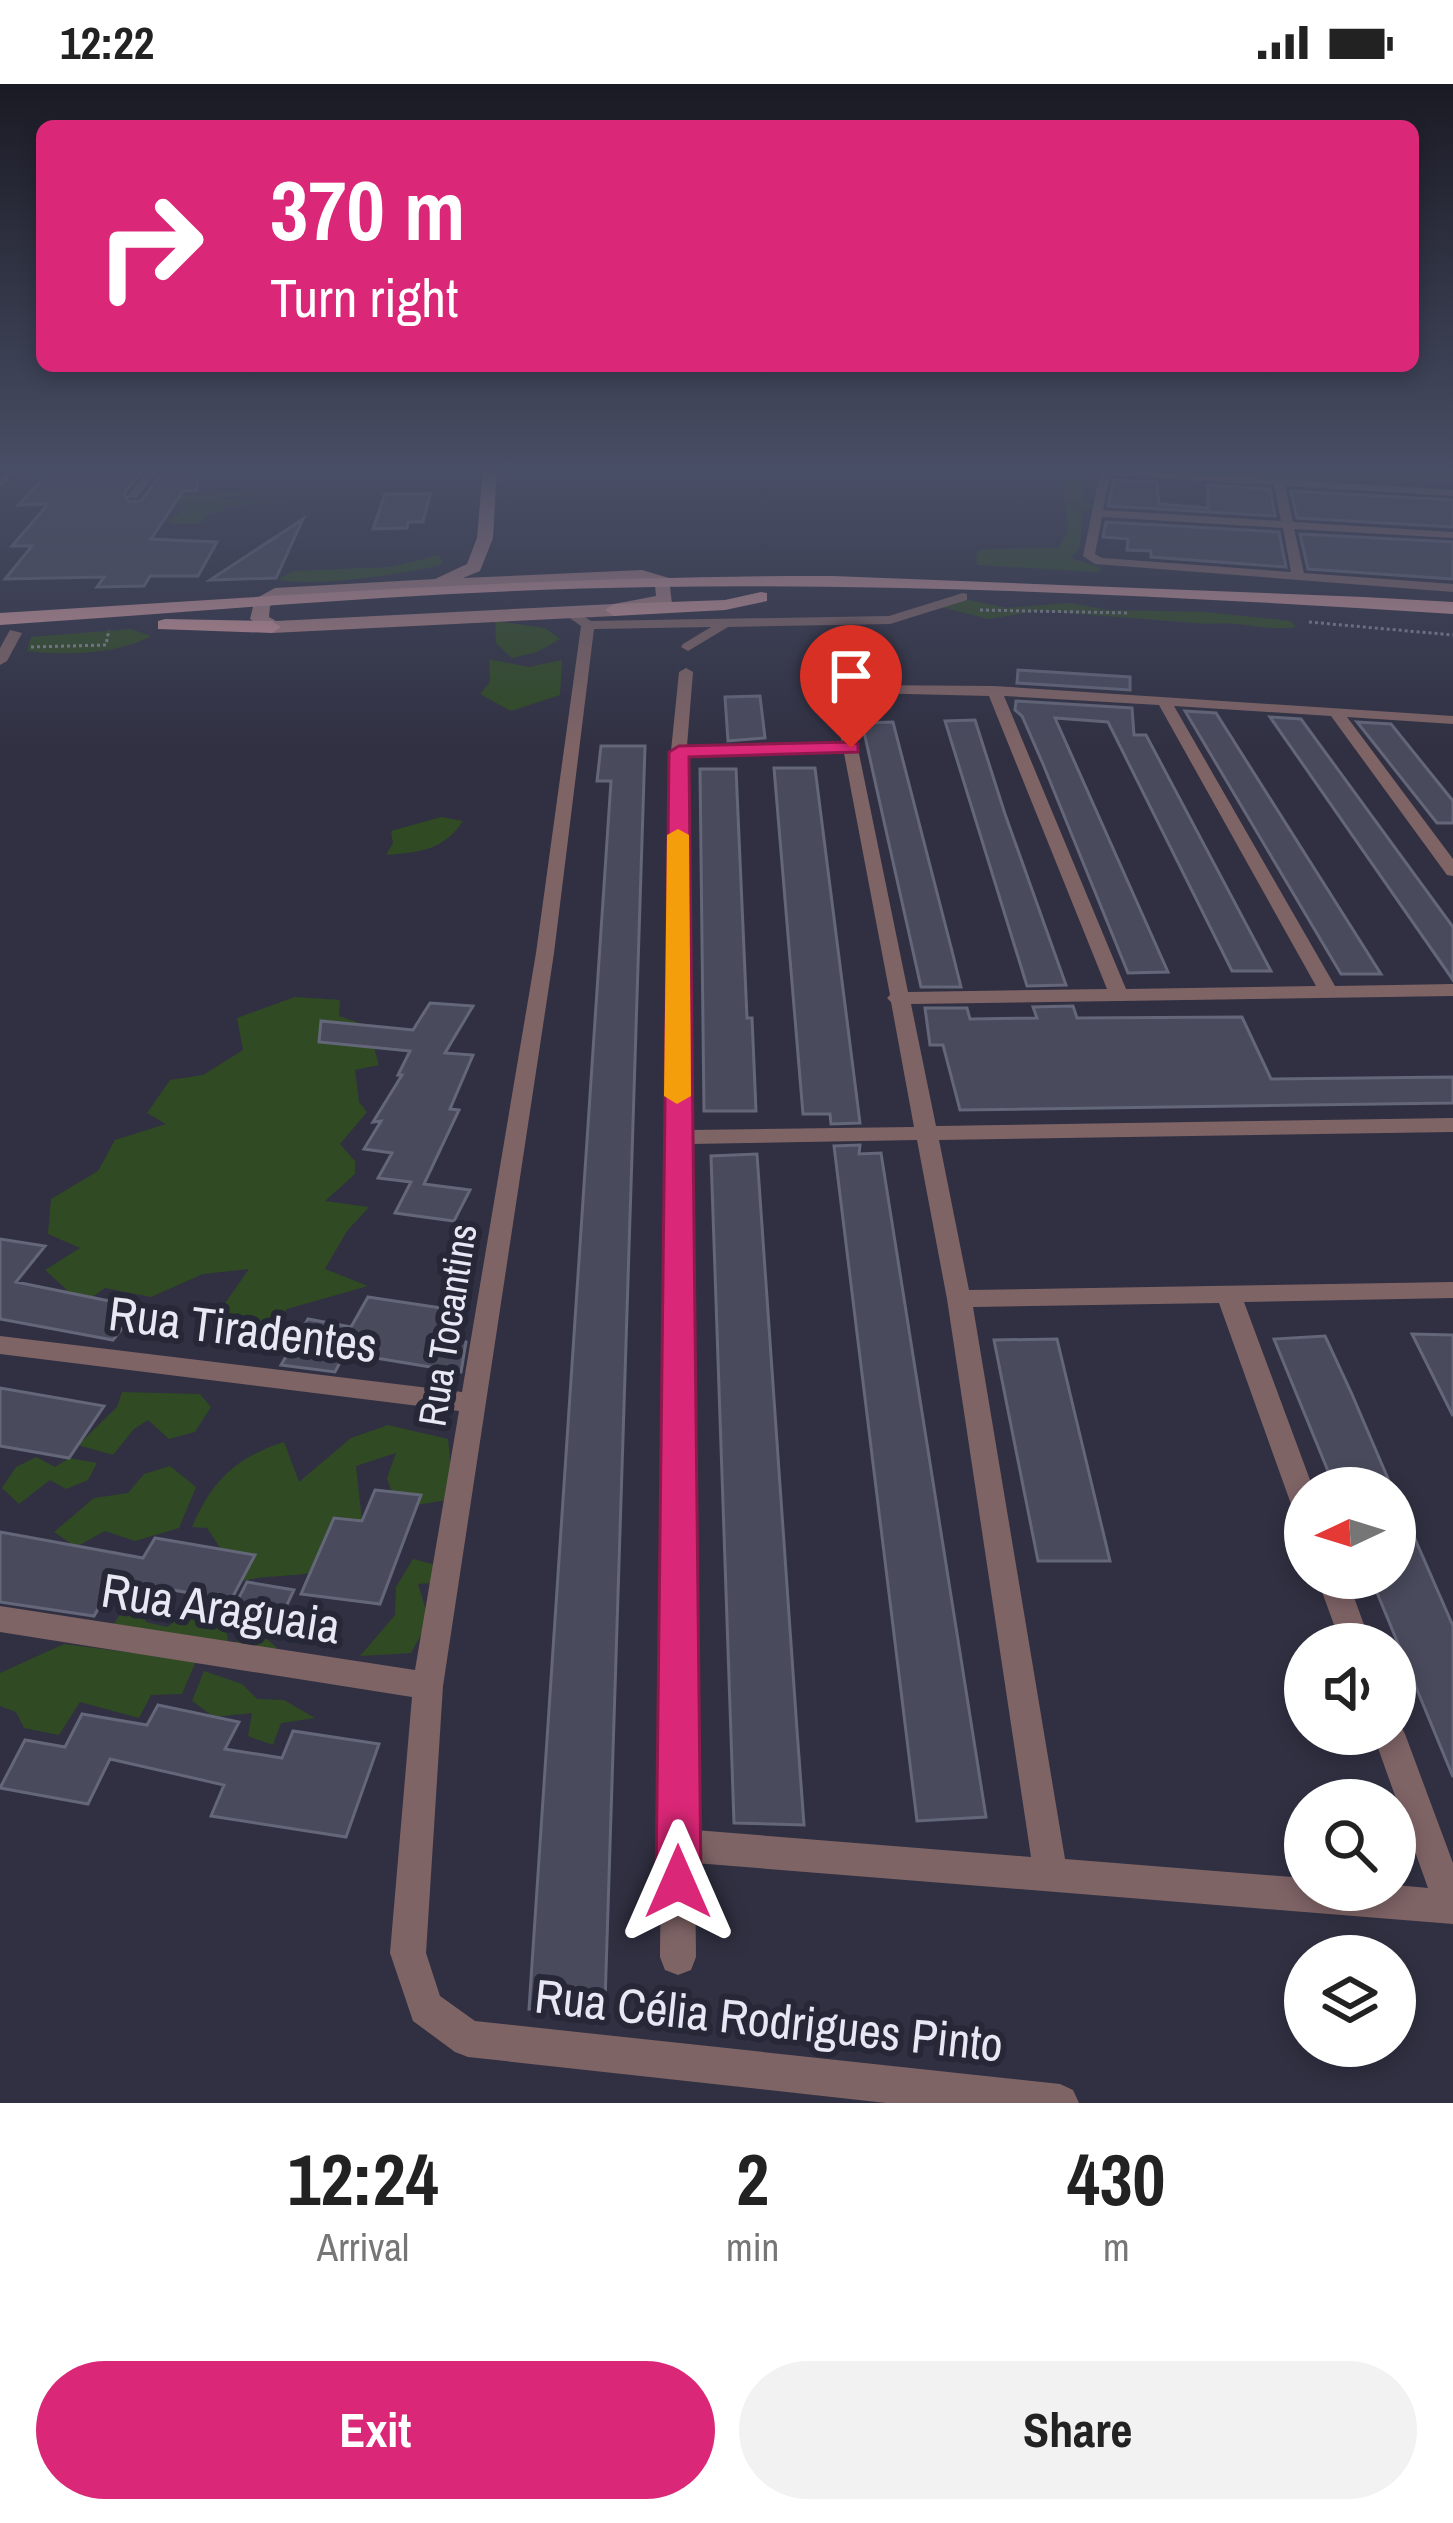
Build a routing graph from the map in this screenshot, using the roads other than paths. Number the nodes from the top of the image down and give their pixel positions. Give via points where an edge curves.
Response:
1 (476, 562) edge
2 (500, 562) edge
3 (1115, 562) edge
4 (1295, 562) edge
5 (642, 574) junction
6 (1298, 576) junction
7 (554, 578) junction
8 (744, 580) junction
9 (431, 583) junction
10 (1453, 588) edge
11 (664, 591) junction
12 (281, 592) junction
13 (761, 597) junction
14 (963, 597) junction
15 (1453, 608) edge
16 (614, 610) junction
17 (264, 616) junction
18 (164, 617) junction
19 (578, 618) junction
20 (1453, 621) edge
21 (726, 623) junction
22 (673, 625) junction
23 (5, 629) edge
24 (0, 661) edge
25 (687, 661) junction
26 (994, 690) junction
27 (1162, 700) junction
28 (1335, 712) junction
29 (1453, 720) edge
30 (851, 748) junction
31 (679, 752) junction
32 (1453, 871) edge
33 (1453, 990) edge
34 (1329, 993) junction
35 (1119, 996) junction
36 (897, 998) junction
37 (1453, 1125) edge
38 (926, 1133) junction
39 (677, 1137) junction
40 (1453, 1290) edge
41 (1229, 1296) junction
42 (959, 1299) junction
43 (0, 1345) edge
44 (474, 1403) junction
45 (1291, 1467) edge
46 (0, 1619) edge
47 (428, 1686) junction
48 (1397, 1755) edge
49 (678, 1845) junction
50 (1051, 1875) junction
51 (1453, 1907) edge
52 (678, 1957) dead end
53 (468, 2039) joint
54 (1060, 2103) edge

1 - 9 main road
2 - 7 main road
3 - 6 street
4 - 6 street
5 - 7 main road
5 - 8 main road
5 - 11 main road
6 - 10 street
7 - 9 main road
8 - 11 main road
8 - 15 main road via 1104,587
9 - 12 main road
11 - 13 main road
11 - 16 main road
11 - 17 main road
12 - 17 main road
12 - 18 main road
13 - 14 main road
13 - 16 main road
14 - 20 main road
14 - 21 street via 890,620
16 - 19 main road
17 - 18 main road
17 - 19 main road
18 - 23 main road
19 - 22 street
19 - 44 street, Rua Tocantins via 545,953
21 - 22 street
21 - 25 street
22 - 25 street
23 - 24 street
25 - 31 street
26 - 27 street
26 - 30 street via 848,692 841,698
26 - 35 street
27 - 28 street
27 - 34 street
28 - 29 street
28 - 32 street
30 - 31 street
30 - 36 street
31 - 39 street
33 - 34 street
34 - 35 street
35 - 36 street
36 - 38 street
37 - 38 street
38 - 39 street
38 - 42 street
39 - 49 street
40 - 41 street
41 - 42 street
41 - 45 street
42 - 50 street
43 - 44 street, Rua Tiradentes
44 - 47 street, Rua Tocantins
46 - 47 street, Rua Araguaia
47 - 53 street, Rua Tocantins via 408,1953 426,2008
48 - 51 street
49 - 50 street
49 - 52 street
50 - 51 street
53 - 54 street, Rua Célia Rodrigues Pinto

